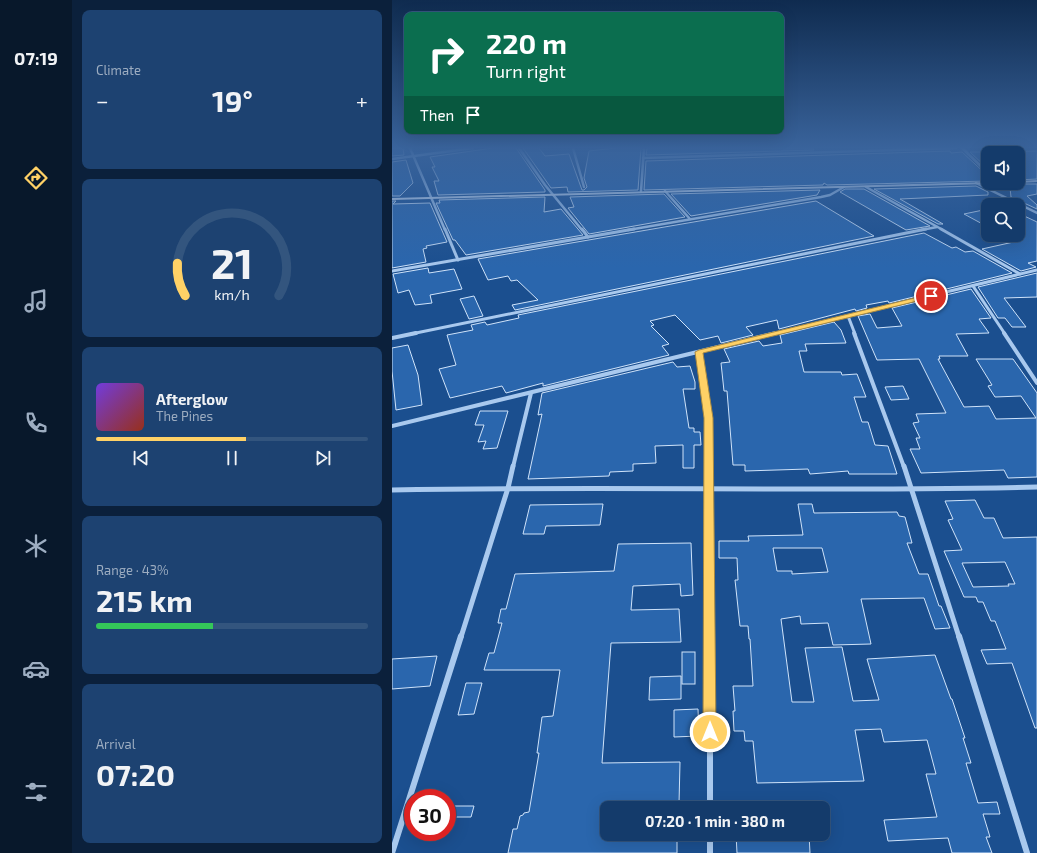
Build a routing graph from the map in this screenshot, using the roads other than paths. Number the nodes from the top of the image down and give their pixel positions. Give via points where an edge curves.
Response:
1 (427, 188) edge
2 (548, 188) edge
3 (640, 188) edge
4 (808, 188) edge
5 (843, 188) edge
6 (867, 188) edge
7 (986, 188) edge
8 (666, 191) junction
9 (640, 192) junction
10 (552, 194) junction
11 (392, 199) edge
12 (431, 199) junction
13 (1037, 213) edge
14 (690, 219) junction
15 (937, 227) junction
16 (588, 237) junction
17 (458, 260) junction
18 (1037, 270) edge
19 (392, 271) edge
20 (1020, 274) junction
21 (973, 286) junction
22 (848, 316) junction
23 (392, 338) edge
24 (699, 352) junction
25 (1037, 382) edge
26 (531, 392) junction
27 (392, 426) edge
28 (1037, 487) edge
29 (508, 488) junction
30 (710, 488) junction
31 (392, 490) edge
32 (913, 490) junction
33 (710, 801) edge
34 (710, 841) edge
35 (392, 853) edge
36 (710, 853) edge
37 (1027, 853) edge

1 - 12 street
2 - 10 street
3 - 9 street
4 - 8 street
5 - 14 street via 821,197
6 - 15 street
7 - 13 street
8 - 9 street
8 - 14 street
9 - 10 street
10 - 12 street
10 - 16 street
11 - 12 street
12 - 17 street
14 - 16 street
15 - 20 street
15 - 23 street
16 - 17 street
17 - 19 street
18 - 20 street
20 - 21 street
21 - 22 street
21 - 25 street
22 - 24 street
22 - 32 street
24 - 26 street
24 - 30 street via 709,418
26 - 27 street
26 - 29 street
28 - 32 street
29 - 30 street
29 - 31 street
29 - 35 street
30 - 32 street
30 - 33 street
32 - 37 street
34 - 36 street

